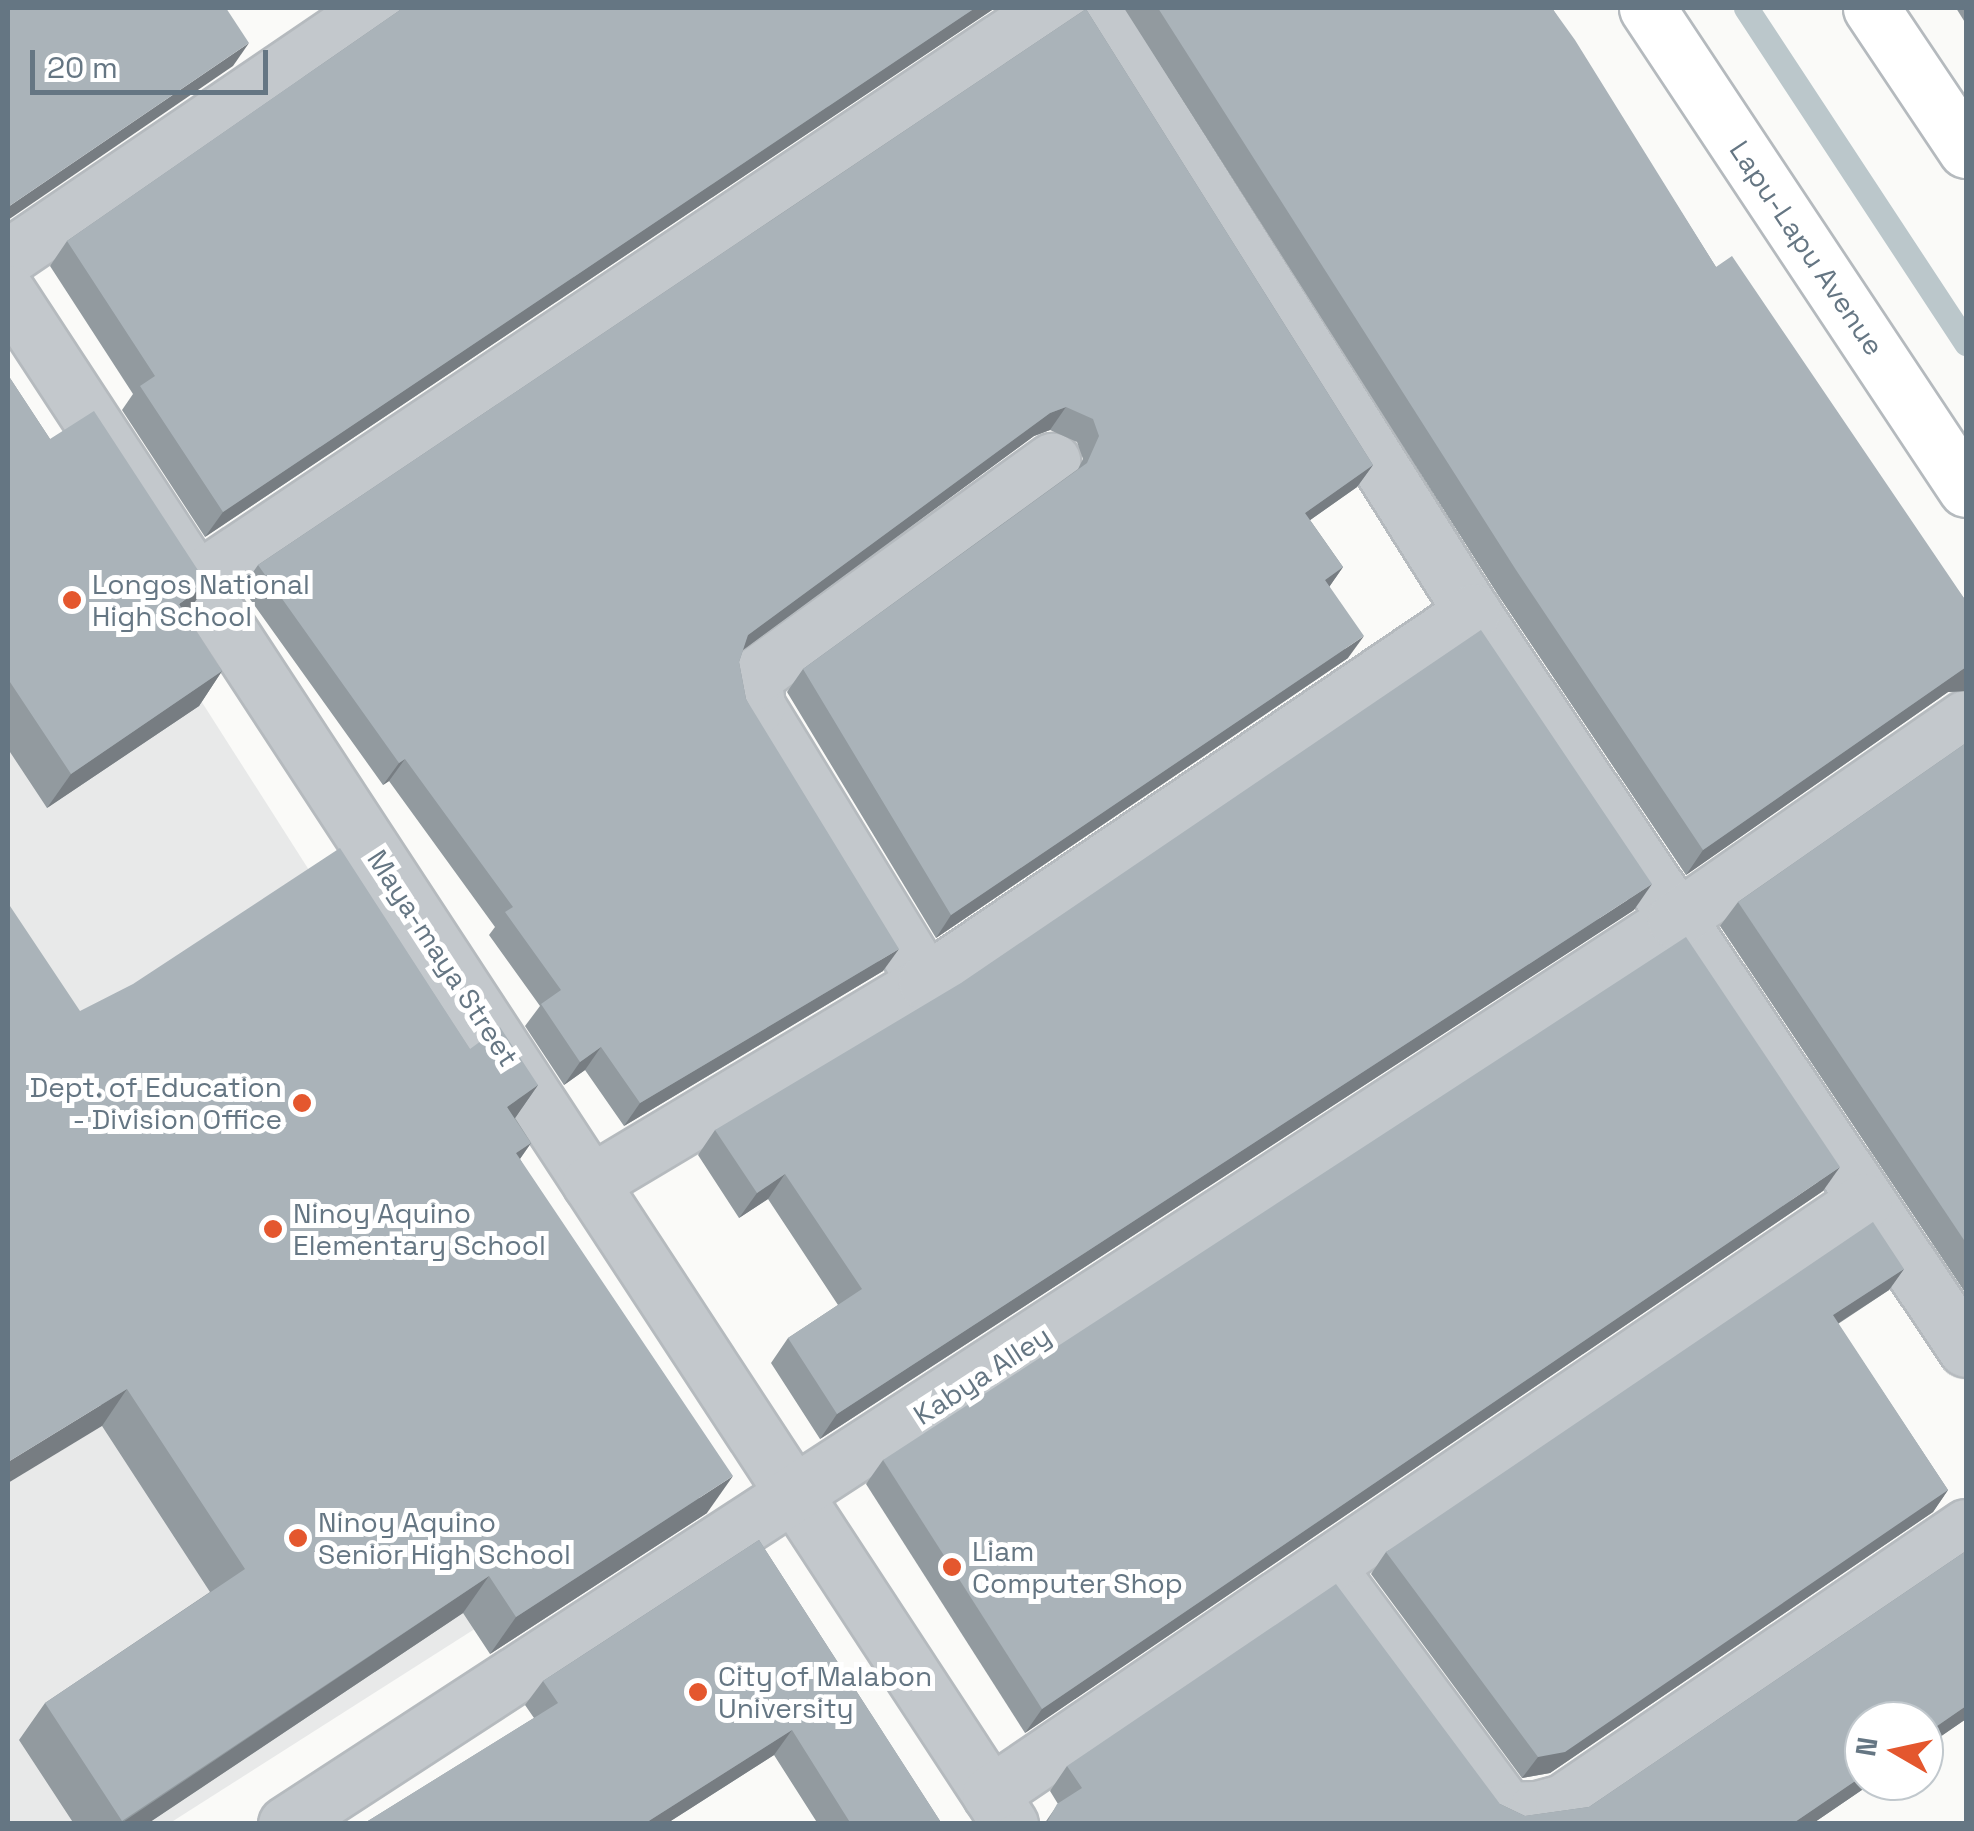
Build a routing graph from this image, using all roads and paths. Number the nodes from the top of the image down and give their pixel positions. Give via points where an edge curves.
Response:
1 (374, 8) edge
2 (1050, 8) edge
3 (1092, 8) edge
4 (1647, 8) edge
5 (1872, 8) edge
6 (1966, 150) edge
7 (8, 257) edge
8 (8, 293) edge
9 (1052, 461) dead end
10 (1966, 489) edge
11 (196, 581) junction
12 (1472, 612) junction
13 (1966, 718) edge
14 (1675, 920) junction
15 (926, 982) junction
16 (590, 1183) junction
17 (1864, 1200) junction
18 (1966, 1349) edge
19 (796, 1497) junction
20 (1966, 1527) edge
21 (1326, 1566) junction
22 (1000, 1809) edge
23 (286, 1824) edge

1 - 7 street
2 - 11 street
3 - 12 street
4 - 10 main road, Lapu-Lapu Avenue
5 - 6 main road
8 - 11 street, Maya-maya Street
9 - 15 street via 759,672 754,682 758,706
11 - 16 street, Maya-maya Street
12 - 14 street
12 - 15 street
13 - 14 street, Kabya Alley
14 - 17 street
14 - 19 street, Kabya Alley
15 - 16 street
16 - 19 street, Maya-maya Street
17 - 18 street
17 - 21 street
19 - 22 street, Maya-maya Street
19 - 23 street, Kabya Alley
20 - 21 street via 1563,1802 1537,1809 1508,1810
21 - 22 street

